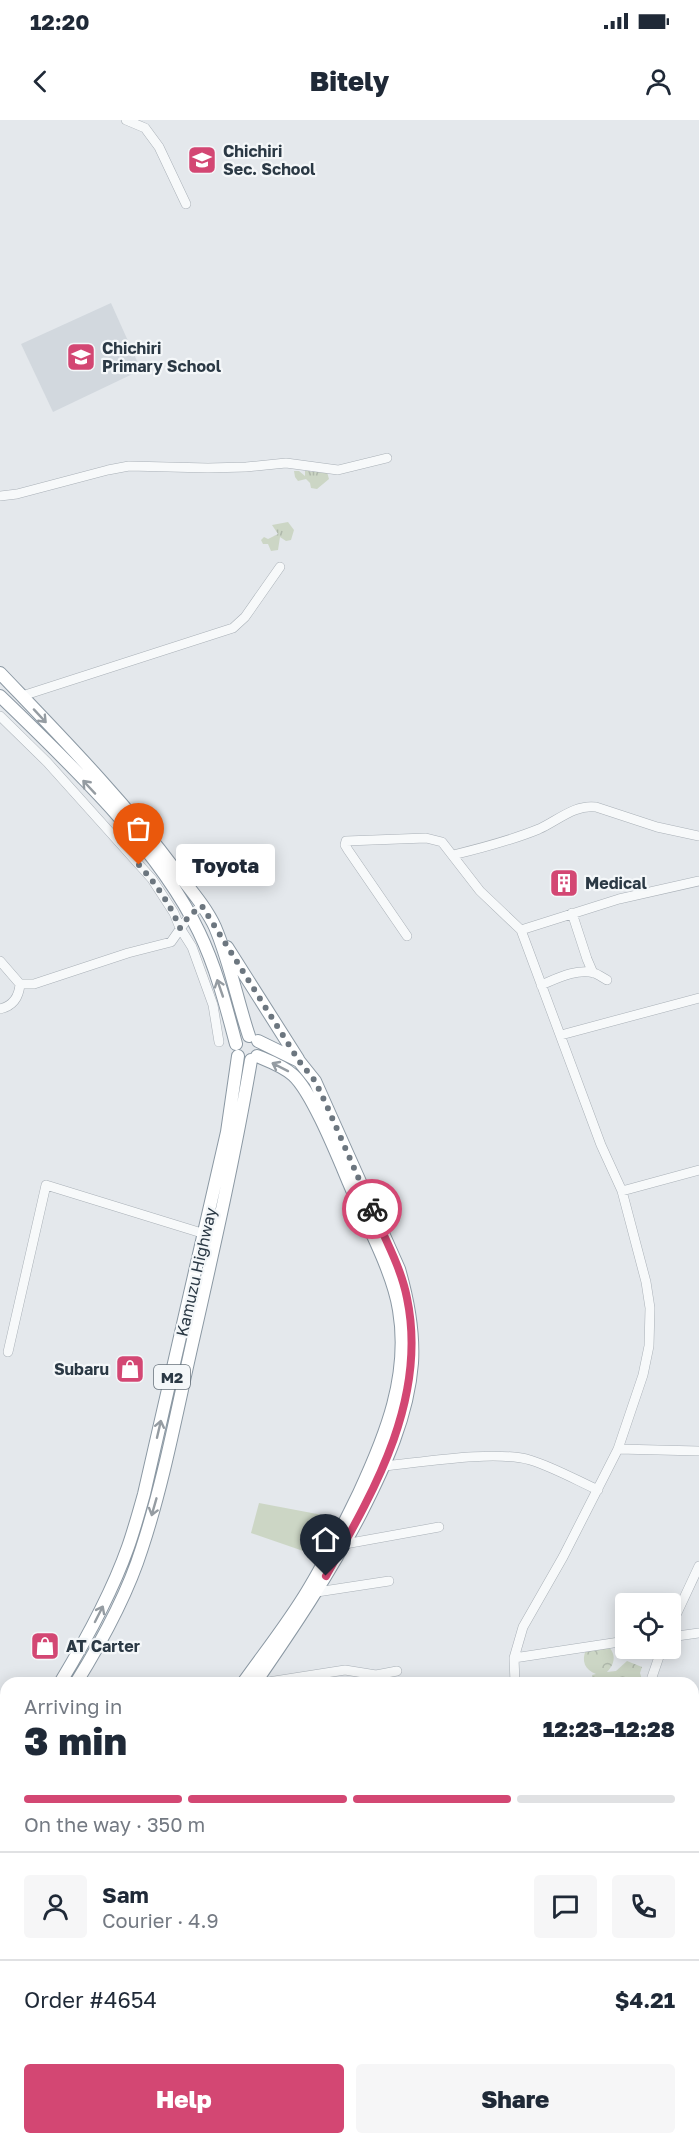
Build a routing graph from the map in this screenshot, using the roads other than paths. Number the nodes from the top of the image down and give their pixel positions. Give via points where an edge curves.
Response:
1 (126, 120) edge
2 (186, 204) dead end
3 (387, 458) dead end
4 (0, 496) edge
5 (280, 567) dead end
6 (0, 673) edge
7 (0, 696) edge
8 (22, 696) junction
9 (0, 716) edge
10 (699, 836) edge
11 (453, 855) junction
12 (699, 880) edge
13 (202, 906) junction
14 (572, 913) junction
15 (190, 915) junction
16 (214, 925) junction
17 (180, 928) junction
18 (521, 930) junction
19 (407, 936) dead end
20 (0, 961) edge
21 (594, 973) junction
22 (607, 980) dead end
23 (20, 984) junction
24 (541, 985) junction
25 (699, 998) edge
26 (0, 1009) edge
27 (561, 1035) junction
28 (253, 1039) junction
29 (219, 1042) dead end
30 (237, 1050) junction
31 (254, 1058) junction
32 (299, 1061) junction
33 (699, 1170) edge
34 (622, 1191) junction
35 (205, 1233) junction
36 (8, 1352) dead end
37 (618, 1449) junction
38 (699, 1451) edge
39 (379, 1464) junction
40 (598, 1490) junction
41 (440, 1527) dead end
42 (345, 1544) junction
43 (699, 1566) edge
44 (389, 1581) dead end
45 (317, 1592) junction
46 (681, 1604) edge
47 (699, 1633) edge
48 (681, 1635) edge
49 (615, 1643) edge
50 (514, 1658) junction
51 (658, 1659) edge
52 (397, 1671) dead end
53 (63, 1677) edge
54 (80, 1677) edge
55 (247, 1677) edge
56 (259, 1677) edge
57 (300, 1677) edge
58 (515, 1677) edge
59 (652, 1677) edge

1 - 2 street via 145,128 159,147
3 - 4 street via 338,471 286,463 227,468 129,466
5 - 8 street via 233,628
6 - 8 highway, M2
15 -> 7 highway, Kamuzu Highway / M2 via 126,826
8 -> 13 highway, M2 via 135,819
9 - 17 street via 47,762 152,879
10 - 11 street via 586,807 539,829
11 - 18 street via 480,891
11 - 19 street via 442,842 432,838 346,840 348,850
12 - 14 street
13 - 15 street
13 - 16 highway, M2
14 - 18 street
14 - 21 street
15 - 17 street
30 -> 15 highway, Kamuzu Highway / M2 via 211,963
16 - 28 highway, M2 via 236,999
16 - 32 highway
17 - 23 street via 171,942 34,984
17 - 29 street via 192,947 213,1005
18 - 24 street
20 - 23 street
21 - 22 street
21 - 24 street via 575,973
23 - 26 street via 13,1003
24 - 27 street
25 - 27 street
27 - 34 street
28 - 30 highway via 241,1038
28 - 31 highway, M2 via 260,1048
28 - 32 highway
30 - 31 highway via 246,1060
30 - 35 highway, Kamuzu Highway / M2 via 227,1132
39 -> 31 highway via 401,1370 399,1309 392,1282 300,1081 288,1070
31 -> 54 highway, Kamuzu Highway / M2 via 157,1497 142,1550 124,1593
32 - 39 highway via 326,1104 399,1269 407,1297 412,1364 401,1418
33 - 34 street
34 - 37 street via 646,1282 650,1329 643,1375
35 - 36 street via 46,1185
53 -> 35 highway, Kamuzu Highway / M2 via 129,1546
37 - 38 street
37 - 40 street
39 - 40 street via 512,1457 530,1460
39 - 42 highway
39 - 55 highway via 307,1592
40 - 50 street via 523,1627
41 - 42 street
42 - 45 highway
43 - 46 street
44 - 45 street
45 - 56 highway
47 - 48 street
49 - 50 street
50 - 58 street
51 - 59 street
52 - 57 street via 376,1675 345,1670

